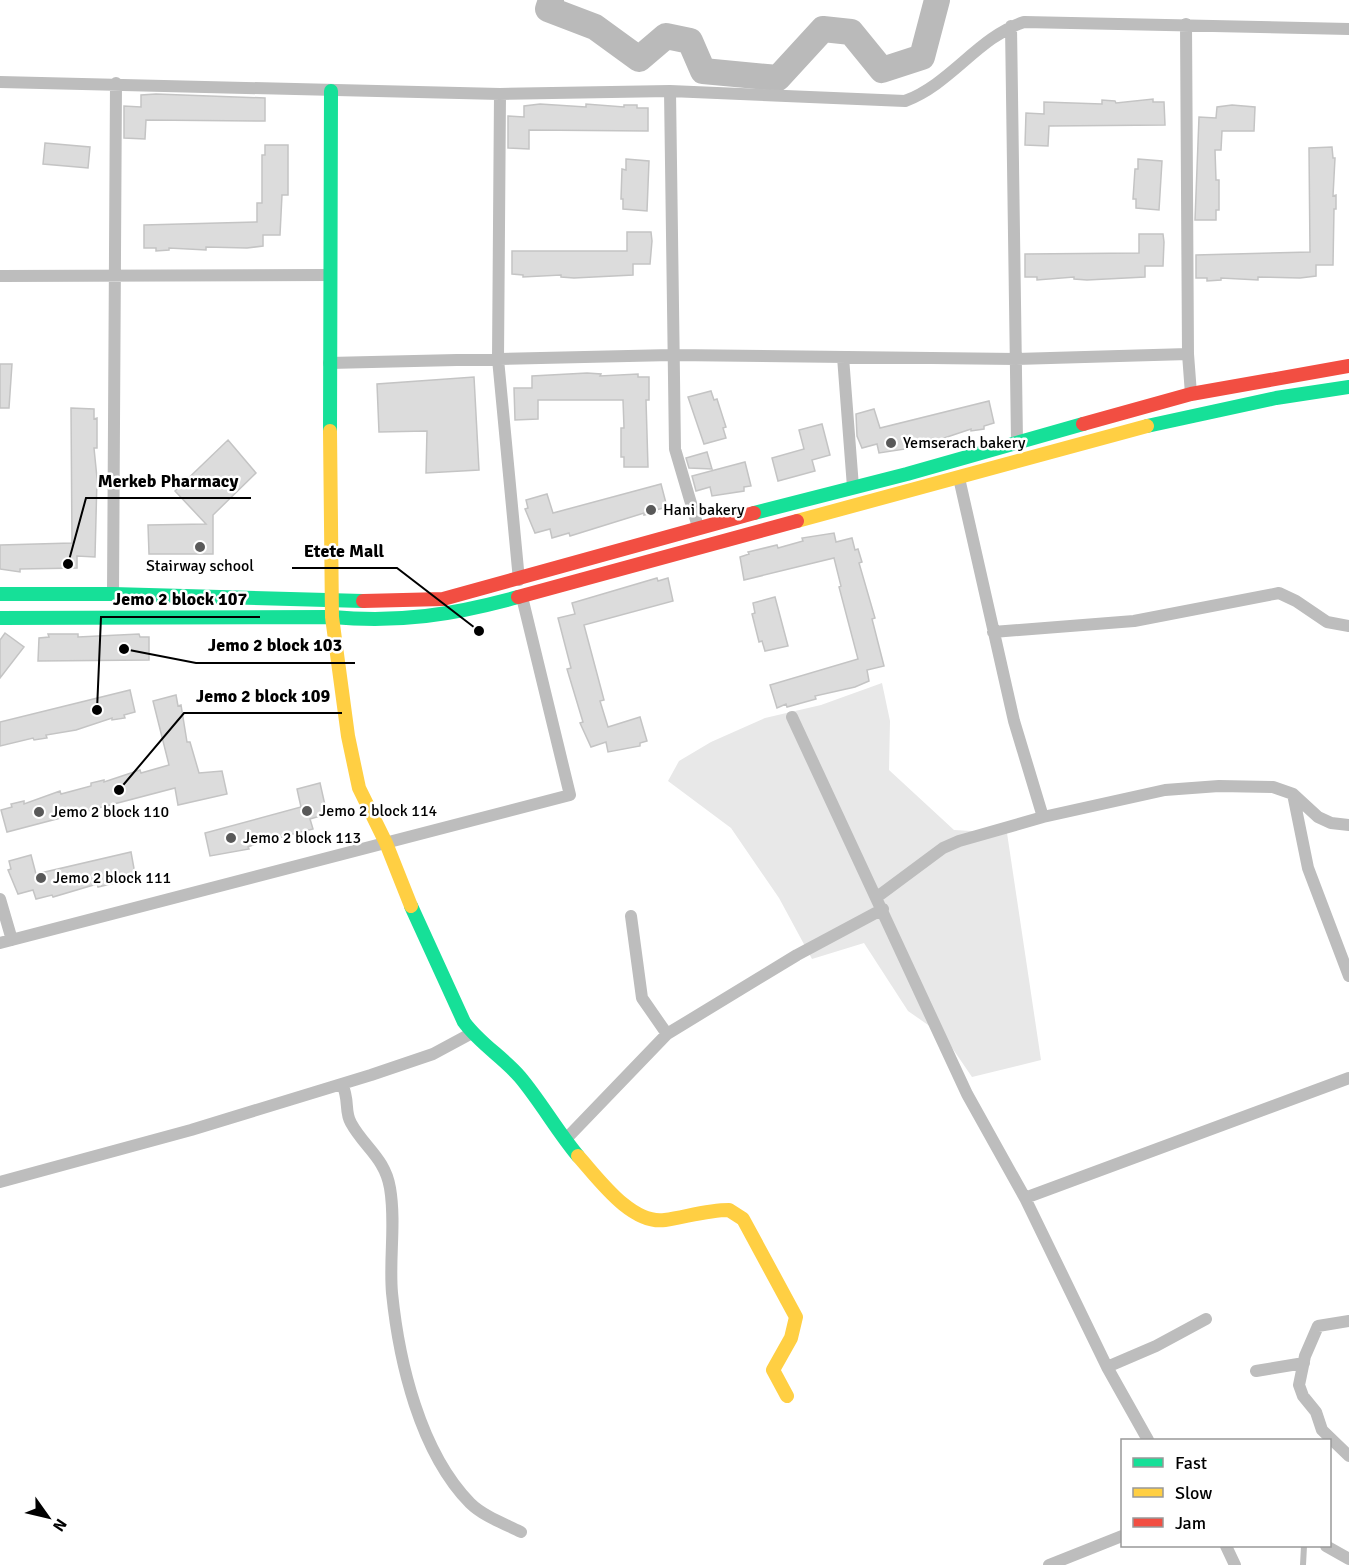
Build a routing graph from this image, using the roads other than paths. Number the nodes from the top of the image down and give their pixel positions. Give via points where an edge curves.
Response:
1 (1186, 24) junction
2 (1011, 26) junction
3 (1349, 29) edge
4 (0, 82) edge
5 (116, 83) junction
6 (331, 91) junction
7 (670, 91) junction
8 (500, 94) junction
9 (331, 275) junction
10 (0, 276) edge
11 (116, 276) junction
12 (1188, 354) junction
13 (672, 355) junction
14 (843, 357) junction
15 (498, 359) junction
16 (1016, 359) junction
17 (329, 363) junction
18 (1349, 366) edge
19 (1349, 387) edge
20 (1191, 394) junction
21 (1017, 441) junction
22 (907, 474) junction
23 (959, 478) junction
24 (853, 487) junction
25 (910, 491) junction
26 (698, 527) junction
27 (519, 580) junction
28 (0, 594) edge
29 (114, 594) junction
30 (522, 597) junction
31 (334, 601) junction
32 (332, 617) junction
33 (0, 618) edge
34 (1349, 626) edge
35 (993, 632) junction
36 (792, 717) dead end
37 (1293, 794) junction
38 (1043, 817) junction
39 (1349, 825) edge
40 (386, 843) junction
41 (0, 899) edge
42 (880, 903) junction
43 (631, 916) dead end
44 (6, 942) edge
45 (1349, 976) edge
46 (472, 1033) junction
47 (667, 1034) junction
48 (1349, 1078) edge
49 (342, 1084) junction
50 (565, 1140) junction
51 (0, 1182) edge
52 (1025, 1198) junction
53 (1206, 1319) dead end
54 (1349, 1321) edge
55 (1304, 1363) junction
56 (1107, 1367) junction
57 (1256, 1371) dead end
58 (787, 1396) dead end
59 (1147, 1439) edge
60 (1349, 1456) edge
61 (521, 1532) dead end
62 (1121, 1536) edge
63 (1227, 1547) edge
64 (1304, 1547) edge
65 (1329, 1547) edge
66 (1349, 1559) edge
67 (1049, 1565) edge
68 (1235, 1565) edge
69 (1303, 1565) edge

1 - 2 street via 1055,21
1 - 3 street
1 - 12 street
2 - 7 street via 924,94 905,101
2 - 16 street
4 - 5 street
5 - 6 street
5 - 11 street
6 - 8 street
6 - 9 street
7 - 8 street
7 - 13 street
8 - 15 street
9 - 11 street
9 - 17 street
10 - 11 street
11 - 29 street
12 - 16 street
12 - 20 street
13 - 14 street
13 - 15 street
13 - 26 street via 675,449
14 - 16 street
14 - 24 street
15 - 17 street
15 - 27 street
16 - 21 street
17 - 31 street
18 - 20 street
19 - 23 street via 1146,426
20 - 21 street
21 - 22 street
22 - 24 street
22 - 25 street
23 - 25 street
23 - 35 street
24 - 26 street
25 - 30 street
26 - 27 street
27 - 31 street via 443,599
28 - 29 street
29 - 31 street
30 - 32 street via 406,620
30 - 40 street via 570,795
31 - 32 street
32 - 33 street
32 - 40 street via 358,788
34 - 35 street via 1327,622 1279,593 1134,621
35 - 38 street
36 - 42 street
37 - 38 street via 1273,787 1165,790
37 - 39 street via 1318,817
37 - 45 street via 1308,868
38 - 42 street via 943,848
40 - 44 street
40 - 46 street via 427,942
41 - 44 street
42 - 47 street
42 - 52 street via 967,1094
43 - 47 street via 642,998
46 - 49 street via 433,1054
46 - 50 street via 520,1077
47 - 50 street
48 - 52 street
49 - 51 street
49 - 61 street via 349,1098 347,1116 351,1125 383,1166 390,1187 395,1316 408,1382 429,1443 471,1504
50 - 58 street via 633,1213 661,1221 729,1210 743,1219 796,1317 797,1328 773,1370
52 - 56 street
53 - 56 street
54 - 55 street via 1318,1326
55 - 57 street
55 - 60 street via 1299,1384 1304,1396 1316,1412 1322,1430
56 - 59 street
62 - 67 street
63 - 68 street
64 - 69 lane
65 - 66 street

